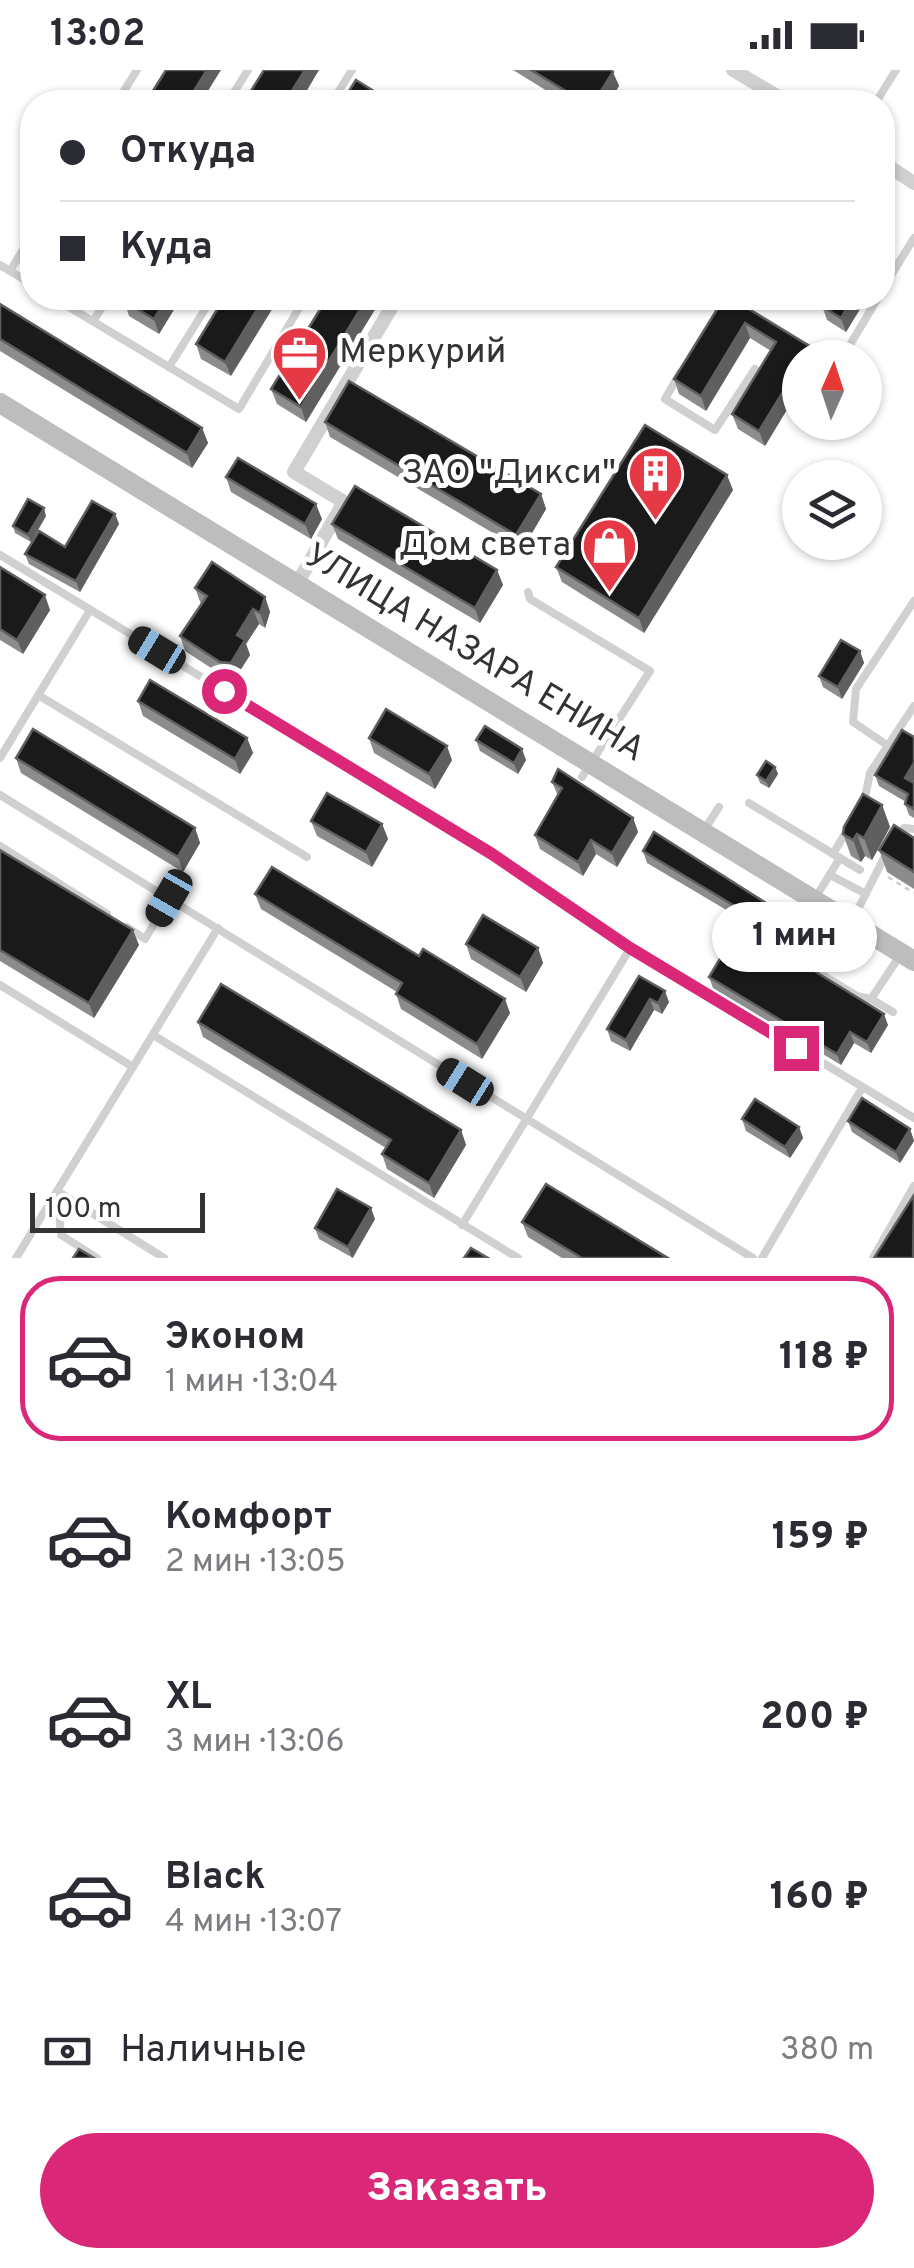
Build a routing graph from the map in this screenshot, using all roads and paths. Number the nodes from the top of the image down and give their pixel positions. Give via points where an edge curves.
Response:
1 (734, 70) edge
2 (767, 90) edge
3 (914, 238) edge
4 (20, 255) edge
5 (0, 265) edge
6 (895, 269) edge
7 (10, 271) junction
8 (20, 277) edge
9 (74, 310) edge
10 (100, 310) edge
11 (205, 310) edge
12 (299, 310) edge
13 (390, 310) edge
14 (871, 310) edge
15 (93, 321) junction
16 (792, 338) edge
17 (795, 340) edge
18 (853, 340) edge
19 (686, 365) edge
20 (170, 367) junction
21 (756, 369) edge
22 (0, 402) edge
23 (0, 556) edge
24 (297, 584) junction
25 (528, 592) dead end
26 (914, 602) edge
27 (90, 610) junction
28 (38, 695) junction
29 (914, 706) edge
30 (887, 745) junction
31 (0, 758) edge
32 (587, 770) junction
33 (0, 795) edge
34 (749, 803) dead end
35 (719, 807) dead end
36 (914, 829) edge
37 (703, 832) junction
38 (0, 846) edge
39 (836, 856) junction
40 (307, 857) dead end
41 (860, 870) dead end
42 (878, 871) junction
43 (830, 875) junction
44 (180, 880) dead end
45 (914, 893) edge
46 (866, 894) junction
47 (169, 898) junction
48 (814, 900) junction
49 (851, 922) junction
50 (218, 928) junction
51 (630, 948) junction
52 (781, 951) edge
53 (908, 957) edge
54 (0, 985) edge
55 (871, 999) junction
56 (893, 1012) dead end
57 (153, 1034) junction
58 (133, 1067) junction
59 (862, 1088) junction
60 (914, 1118) edge
61 (526, 1120) junction
62 (914, 1186) edge
63 (57, 1191) junction
64 (462, 1225) junction
65 (16, 1258) edge
66 (97, 1258) edge
67 (164, 1258) edge
68 (518, 1258) edge
69 (754, 1258) edge
70 (762, 1258) edge
71 (873, 1258) edge

1 - 2 street
3 - 6 lane
4 - 7 lane
5 - 7 lane
7 - 8 lane
9 - 15 lane
10 - 15 lane
11 - 20 lane
12 - 20 lane via 239,409
13 - 24 street via 294,472 344,502
14 - 18 lane
15 - 20 lane
16 - 17 lane
19 - 21 lane via 664,398 716,430
22 - 24 main road, УЛИЦА НАЗАРА ЕНИНА
23 - 27 lane
24 - 32 main road, УЛИЦА НАЗАРА ЕНИНА
25 - 32 lane via 650,671
26 - 30 lane via 852,701 853,722
27 - 28 lane
27 - 51 lane via 492,854
28 - 31 lane
28 - 40 lane
29 - 30 lane
30 - 39 lane
32 - 37 main road, УЛИЦА НАЗАРА ЕНИНА
33 - 47 lane
34 - 39 lane
35 - 37 lane
36 - 42 lane via 900,831
37 - 48 main road, УЛИЦА НАЗАРА ЕНИНА
38 - 47 lane via 146,939
39 - 41 lane
39 - 43 lane
42 - 45 path
42 - 46 lane
43 - 46 lane
43 - 48 lane
44 - 47 lane
46 - 49 lane
47 - 50 lane
48 - 49 main road, УЛИЦА НАЗАРА ЕНИНА
49 - 53 main road, УЛИЦА НАЗАРА ЕНИНА
50 - 57 lane
50 - 61 lane
51 - 59 lane
51 - 61 lane
52 - 55 lane
53 - 55 lane
54 - 58 lane
55 - 56 lane
57 - 58 lane
57 - 64 lane
58 - 63 lane
59 - 60 lane
59 - 70 lane
61 - 64 lane
61 - 69 lane
62 - 71 lane
63 - 65 lane
63 - 66 lane via 61,1235
63 - 67 lane
64 - 68 lane

